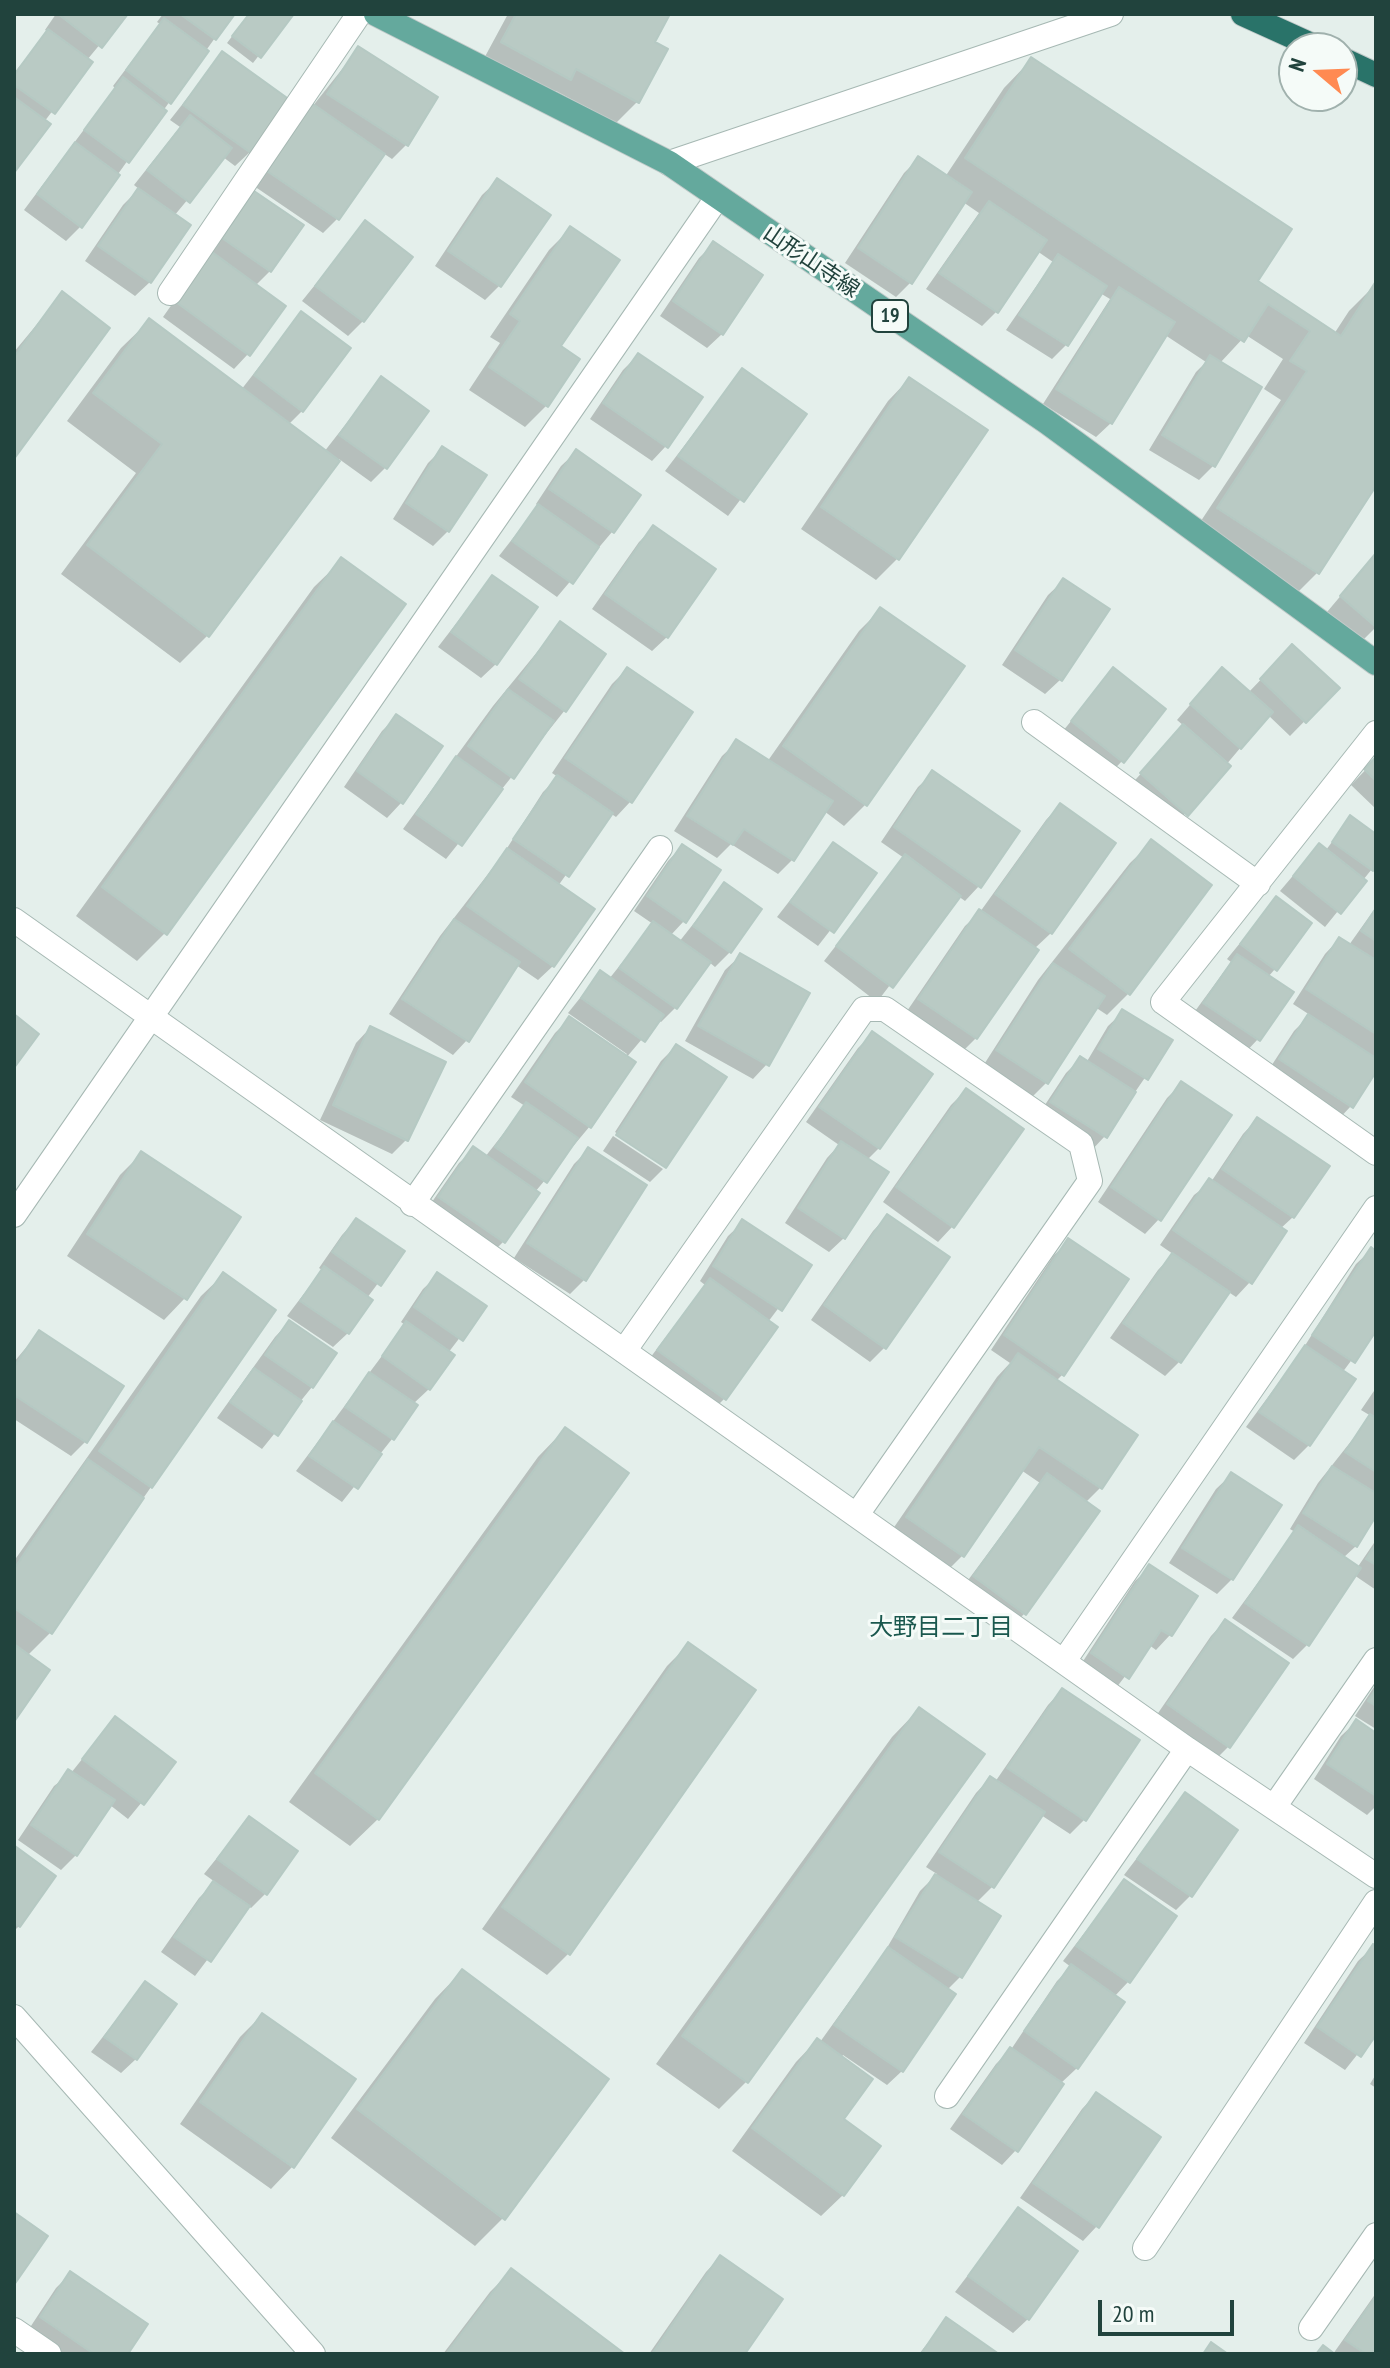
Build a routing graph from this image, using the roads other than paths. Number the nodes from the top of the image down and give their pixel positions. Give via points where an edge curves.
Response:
1 (359, 14) edge
2 (376, 14) edge
3 (1111, 14) edge
4 (1243, 14) edge
5 (1283, 32) edge
6 (669, 163) junction
7 (717, 198) junction
8 (170, 293) dead end
9 (1376, 663) edge
10 (1034, 722) dead end
11 (1376, 733) edge
12 (660, 848) dead end
13 (1258, 884) junction
14 (14, 920) edge
15 (151, 1016) junction
16 (1376, 1153) edge
17 (412, 1204) junction
18 (1376, 1208) edge
19 (14, 1215) edge
20 (624, 1351) junction
21 (858, 1513) junction
22 (1376, 1660) edge
23 (1064, 1661) junction
24 (1187, 1749) junction
25 (1274, 1807) junction
26 (1376, 1876) edge
27 (1376, 1902) edge
28 (14, 2017) edge
29 (947, 2096) dead end
30 (1376, 2235) edge
31 (1145, 2248) dead end
32 (1311, 2328) dead end
33 (14, 2330) edge
34 (49, 2354) edge
35 (313, 2354) edge

1 - 8 street
2 - 6 main road, 山形山寺線 / 19
3 - 6 street
4 - 5 highway
6 - 7 main road, 山形山寺線 / 19
7 - 9 main road, 山形山寺線 / 19 via 1047,422
7 - 15 street
10 - 13 street
11 - 13 street
12 - 17 street
13 - 16 street via 1163,1002
14 - 15 street
15 - 17 street
15 - 19 street
17 - 20 street
18 - 23 street
20 - 21 street
20 - 21 street via 864,1009 885,1009 1081,1144 1090,1181
21 - 23 street
22 - 25 street
23 - 24 street
24 - 25 street
24 - 29 street
25 - 26 street
27 - 31 street
28 - 35 street
30 - 32 street
33 - 34 street

